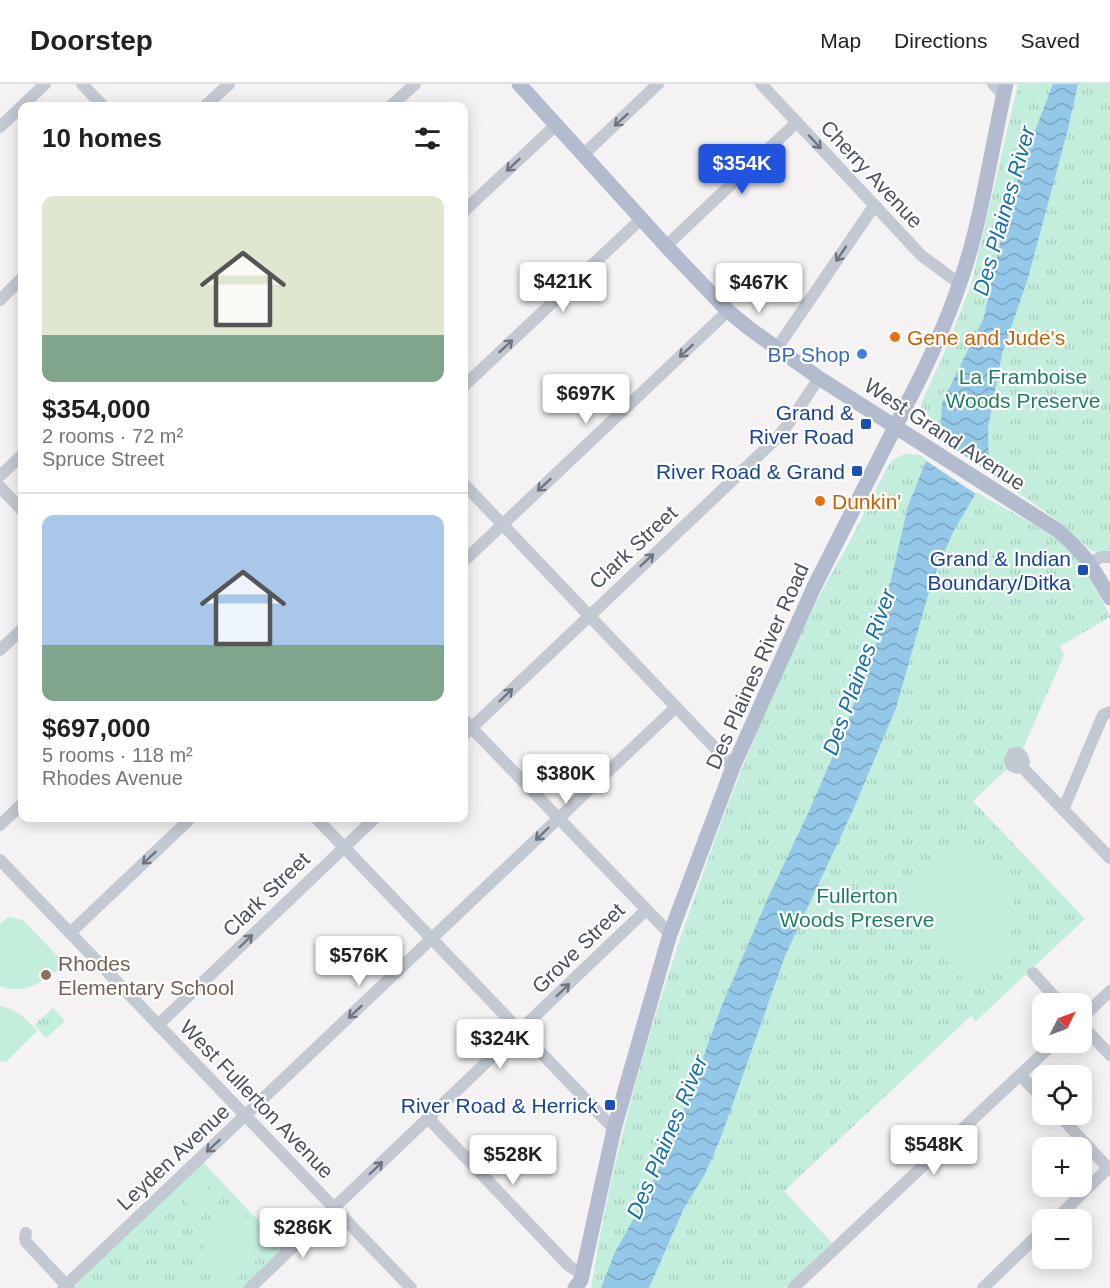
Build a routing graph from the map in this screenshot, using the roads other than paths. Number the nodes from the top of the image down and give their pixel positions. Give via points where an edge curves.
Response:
1 (45, 84) edge
2 (82, 84) edge
3 (229, 84) edge
4 (415, 84) edge
5 (519, 84) edge
6 (658, 84) edge
7 (760, 84) edge
8 (1001, 88) edge
9 (26, 102) edge
10 (99, 102) edge
11 (209, 102) edge
12 (395, 102) edge
13 (18, 110) edge
14 (797, 122) junction
15 (556, 125) junction
16 (0, 127) edge
17 (583, 155) junction
18 (874, 206) junction
19 (468, 207) edge
20 (641, 219) junction
21 (666, 246) junction
22 (18, 282) edge
23 (960, 284) junction
24 (0, 300) edge
25 (728, 311) junction
26 (777, 348) junction
27 (819, 378) junction
28 (468, 382) edge
29 (896, 427) junction
30 (18, 458) edge
31 (0, 476) edge
32 (0, 487) edge
33 (468, 488) edge
34 (18, 506) edge
35 (502, 525) junction
36 (468, 557) edge
37 (1110, 558) edge
38 (1090, 563) junction
39 (1110, 598) edge
40 (589, 616) junction
41 (18, 633) edge
42 (0, 650) edge
43 (676, 708) junction
44 (1110, 711) edge
45 (468, 726) edge
46 (468, 730) edge
47 (1021, 766) dead end
48 (733, 767) junction
49 (18, 808) edge
50 (1063, 810) junction
51 (558, 819) junction
52 (187, 822) edge
53 (320, 822) edge
54 (371, 822) edge
55 (0, 825) edge
56 (344, 847) junction
57 (1110, 858) edge
58 (0, 860) edge
59 (646, 910) junction
60 (70, 933) junction
61 (669, 934) junction
62 (432, 939) junction
63 (1033, 973) dead end
64 (1110, 991) edge
65 (1051, 993) edge
66 (1092, 1008) edge
67 (158, 1025) junction
68 (520, 1031) junction
69 (1092, 1036) edge
70 (1043, 1053) edge
71 (1110, 1055) edge
72 (1020, 1075) junction
73 (1032, 1088) edge
74 (245, 1115) junction
75 (428, 1118) junction
76 (1068, 1125) edge
77 (614, 1129) junction
78 (1109, 1169) edge
79 (334, 1208) junction
80 (1067, 1209) edge
81 (26, 1233) dead end
82 (1032, 1241) edge
83 (580, 1282) edge
84 (66, 1287) edge
85 (250, 1288) edge
86 (411, 1288) edge
87 (793, 1288) edge
88 (983, 1288) edge

1 - 9 street
2 - 10 street
3 - 11 street
4 - 12 street
5 - 15 main road, West Grand Avenue
6 -> 17 street
7 - 14 street, Cherry Avenue
8 - 23 main road, Des Plaines River Road via 975,232
13 - 16 street
14 -> 18 street, Cherry Avenue
14 - 21 street
15 - 17 main road, West Grand Avenue
15 -> 19 street
17 - 20 main road, West Grand Avenue
18 - 23 street, Cherry Avenue via 922,256
18 -> 26 street
20 - 21 main road, West Grand Avenue
28 -> 20 street
21 - 25 main road, West Grand Avenue
22 - 24 street
23 - 29 main road, Des Plaines River Road via 938,341
25 - 26 main road, West Grand Avenue
25 -> 35 street
26 - 27 main road, West Grand Avenue
27 - 29 main road, West Grand Avenue
40 -> 27 street, Clark Street via 776,439
29 - 38 main road, West Grand Avenue via 1057,530
29 - 48 main road, Des Plaines River Road via 814,587
30 - 31 street
32 - 34 street
33 - 35 street
35 - 36 street
35 - 40 street
37 - 38 street
38 - 39 main road, West Grand Avenue
40 - 43 street
45 -> 40 street, Clark Street
41 - 42 street
43 - 48 street
43 - 51 street, Leyden Avenue
44 - 50 street via 1103,715
46 - 51 street
47 - 50 street
48 - 61 main road, Des Plaines River Road
49 - 55 street
50 - 57 street
51 - 59 street
51 -> 62 street, Leyden Avenue
52 -> 60 street
53 - 56 street
54 - 56 street, Clark Street
56 - 62 street
67 -> 56 street, Clark Street
58 - 60 street, West Fullerton Avenue
59 - 61 street
68 -> 59 street, Grove Street
60 - 67 street, West Fullerton Avenue
61 - 77 main road, Des Plaines River Road
62 - 68 street
62 -> 74 street, Leyden Avenue
63 - 65 street
64 - 66 street
67 - 74 street, West Fullerton Avenue
68 - 75 street, Grove Street
68 - 77 street
69 - 71 street
70 - 72 street
72 - 73 street
72 - 87 street
74 - 79 street, West Fullerton Avenue
74 -> 84 street, Leyden Avenue
79 -> 75 street, Grove Street
75 - 83 street
76 - 78 street
77 - 83 main road, Des Plaines River Road
78 - 80 street
79 - 85 street, Grove Street
79 - 86 street, West Fullerton Avenue
81 - 84 street via 26,1242
82 - 88 street

